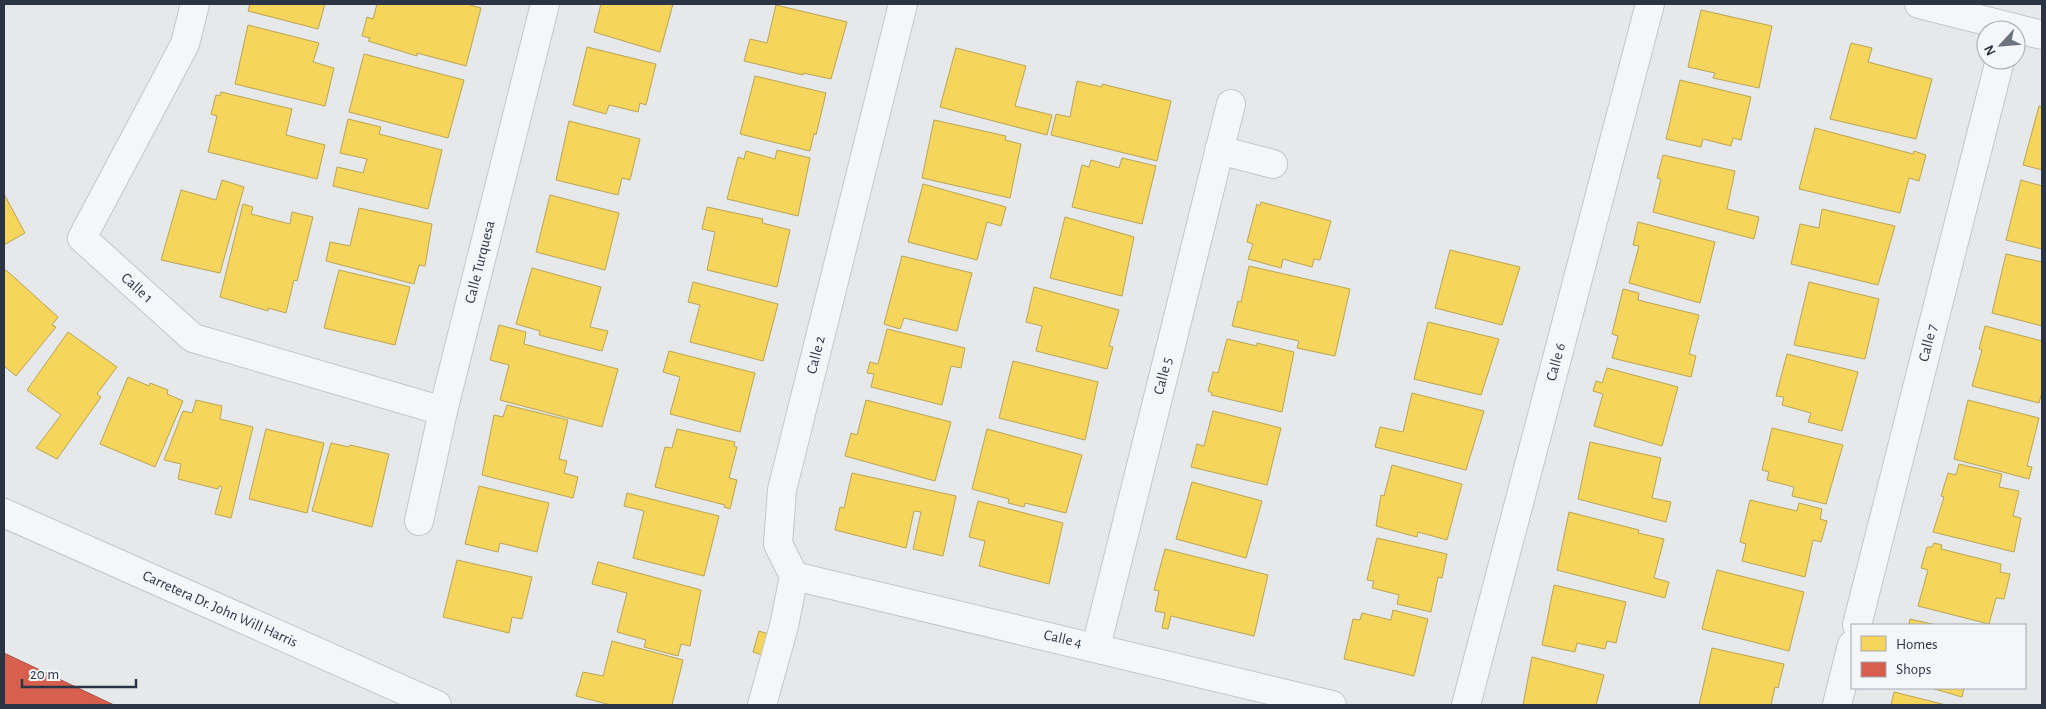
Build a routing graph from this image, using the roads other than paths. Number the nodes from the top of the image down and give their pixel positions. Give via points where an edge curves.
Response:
1 (195, 4) edge
2 (544, 4) edge
3 (903, 4) edge
4 (1919, 4) edge
5 (1648, 11) edge
6 (1978, 20) edge
7 (2026, 31) edge
8 (2042, 34) edge
9 (1997, 70) edge
10 (1231, 104) dead end
11 (1219, 150) junction
12 (1273, 164) dead end
13 (443, 411) junction
14 (4, 513) edge
15 (419, 521) dead end
16 (794, 576) junction
17 (1857, 624) edge
18 (1096, 647) junction
19 (1851, 649) edge
20 (437, 705) edge
21 (762, 705) edge
22 (1332, 705) edge
23 (1466, 705) edge
24 (1837, 705) edge

1 - 13 street, Calle 1 via 185,44 82,238 192,338
2 - 13 street, Calle Turquesa
3 - 16 street, Calle 2 via 782,490 778,544
4 - 6 street
5 - 23 street, Calle 6
7 - 8 street
9 - 17 street, Calle 7
10 - 11 street, Calle 5
11 - 12 street
11 - 18 street, Calle 5
13 - 15 street, Calle Turquesa
14 - 20 street, Carretera Dr. John Will Harris
16 - 18 street, Calle 4
16 - 21 street
18 - 22 street, Calle 4
19 - 24 street

